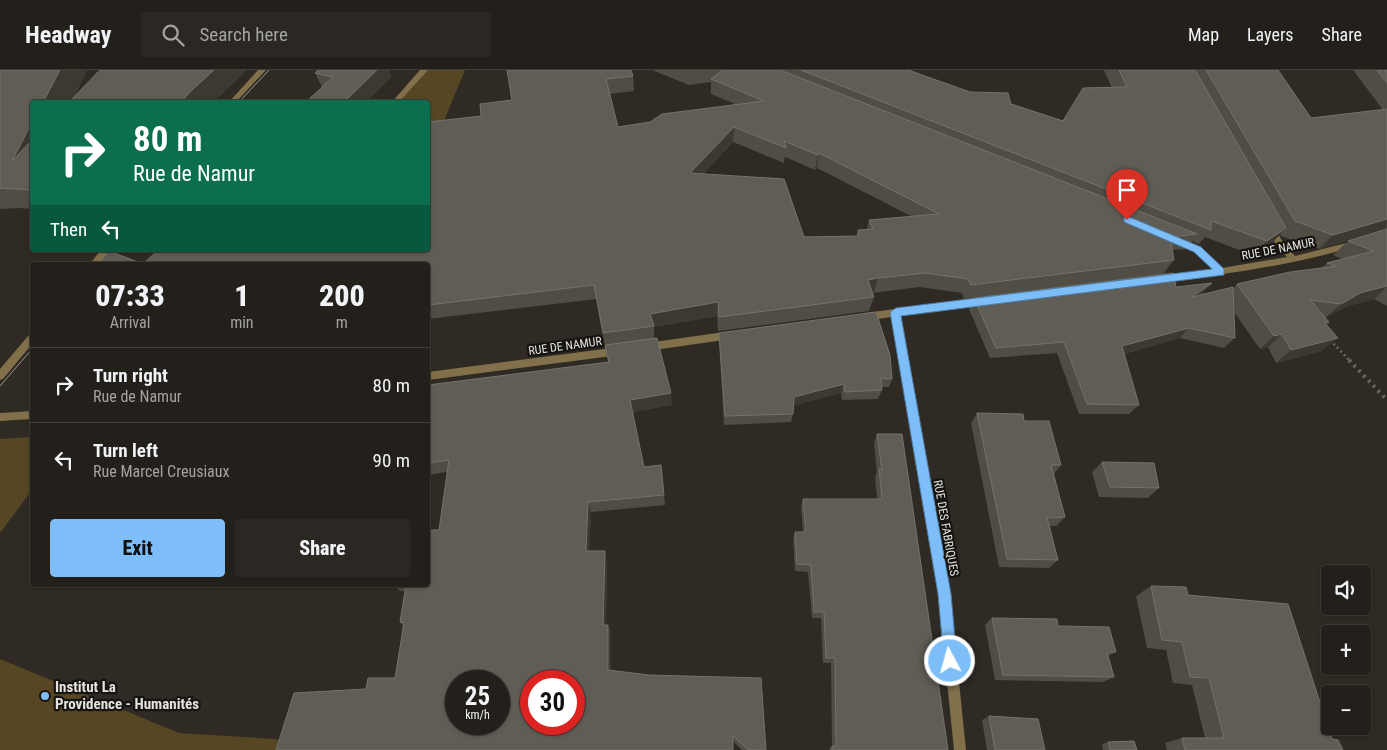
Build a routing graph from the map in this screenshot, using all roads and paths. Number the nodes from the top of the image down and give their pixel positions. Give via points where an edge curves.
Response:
1 (262, 70) edge
2 (424, 70) edge
3 (234, 100) edge
4 (397, 100) edge
5 (1264, 215) edge
6 (1172, 237) edge
7 (1365, 240) edge
8 (104, 252) edge
9 (1293, 259) junction
10 (96, 262) edge
11 (1221, 272) junction
12 (1156, 280) edge
13 (992, 300) edge
14 (896, 312) junction
15 (856, 318) edge
16 (739, 334) edge
17 (1327, 337) edge
18 (30, 340) edge
19 (0, 376) edge
20 (430, 376) edge
21 (1387, 400) edge
22 (30, 415) edge
23 (0, 417) edge
24 (960, 750) edge

1 - 3 street
2 - 4 street
5 - 9 street via 1278,241
6 - 11 street via 1198,250
7 - 9 street, RUE DE NAMUR
8 - 10 street
9 - 11 street, RUE DE NAMUR
11 - 12 street, RUE DE NAMUR
13 - 14 street
14 - 15 street
14 - 24 street, RUE DES FABRIQUES via 944,594
16 - 20 street, RUE DE NAMUR
17 - 21 path
18 - 19 street
22 - 23 street

